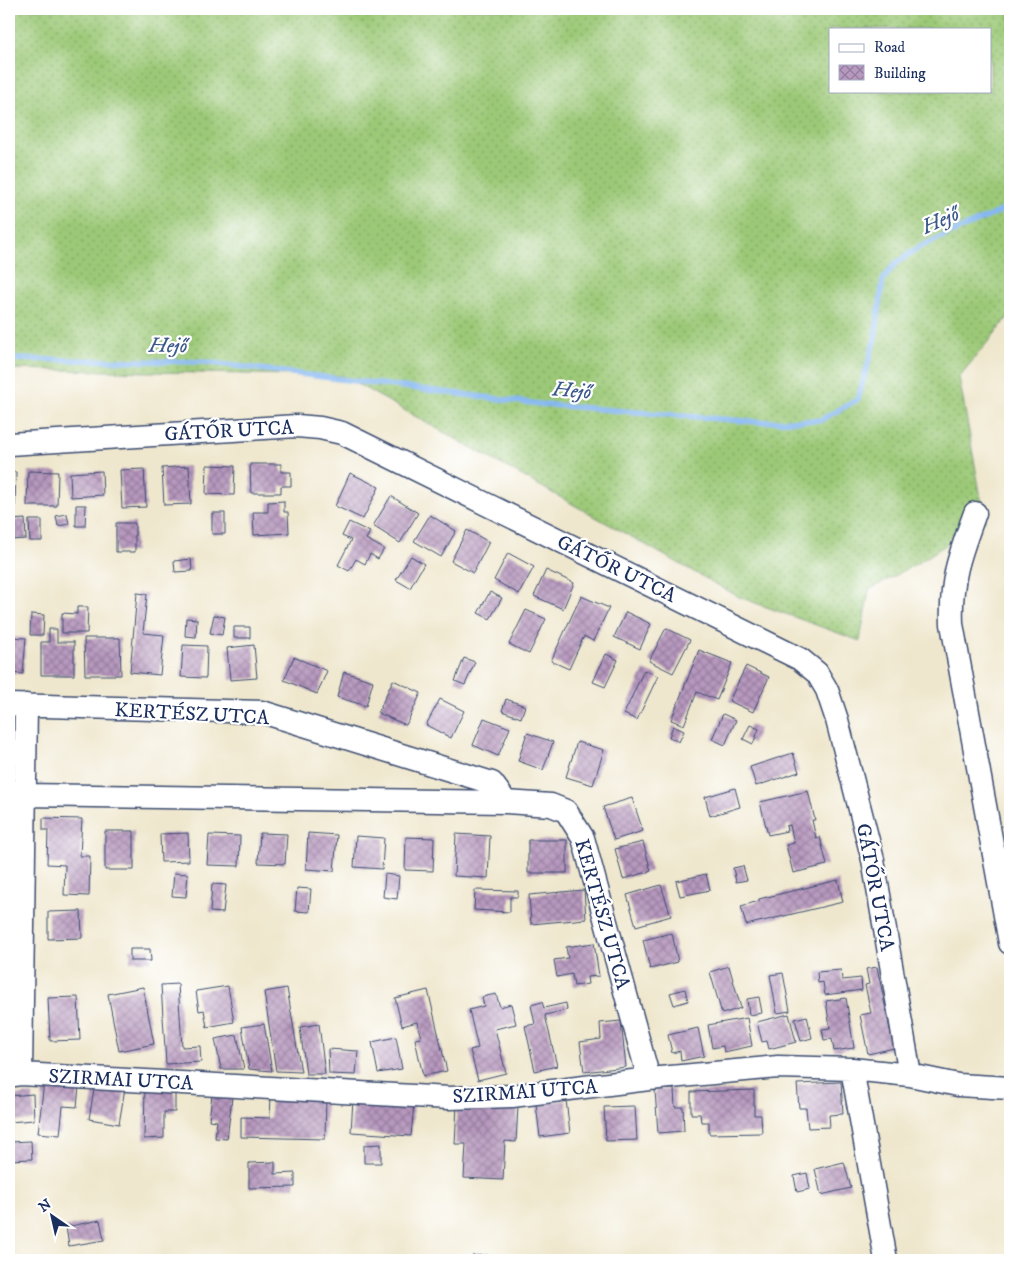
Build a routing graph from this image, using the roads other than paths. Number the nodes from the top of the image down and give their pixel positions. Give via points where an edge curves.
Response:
1 (9, 444) edge
2 (974, 513) dead end
3 (17, 705) edge
4 (24, 795) junction
5 (506, 802) junction
6 (1010, 943) edge
7 (852, 1069) junction
8 (15, 1075) edge
9 (910, 1075) junction
10 (649, 1079) junction
11 (1010, 1088) edge
12 (886, 1260) edge

1 - 9 street, GÁTŐR UTCA via 297,426 342,433 800,658 817,673 837,720 873,860
2 - 6 street via 957,560 951,603 952,624
3 - 4 street
3 - 5 street, KERTÉSZ UTCA via 262,712 492,783
4 - 5 street, KERTÉSZ UTCA
4 - 8 street
5 - 10 street, KERTÉSZ UTCA via 551,805 566,811 583,838
7 - 9 street, SZIRMAI UTCA
7 - 10 street, SZIRMAI UTCA via 778,1067
7 - 12 street
8 - 10 street, SZIRMAI UTCA via 449,1098 512,1096
9 - 11 street, SZIRMAI UTCA via 958,1085

